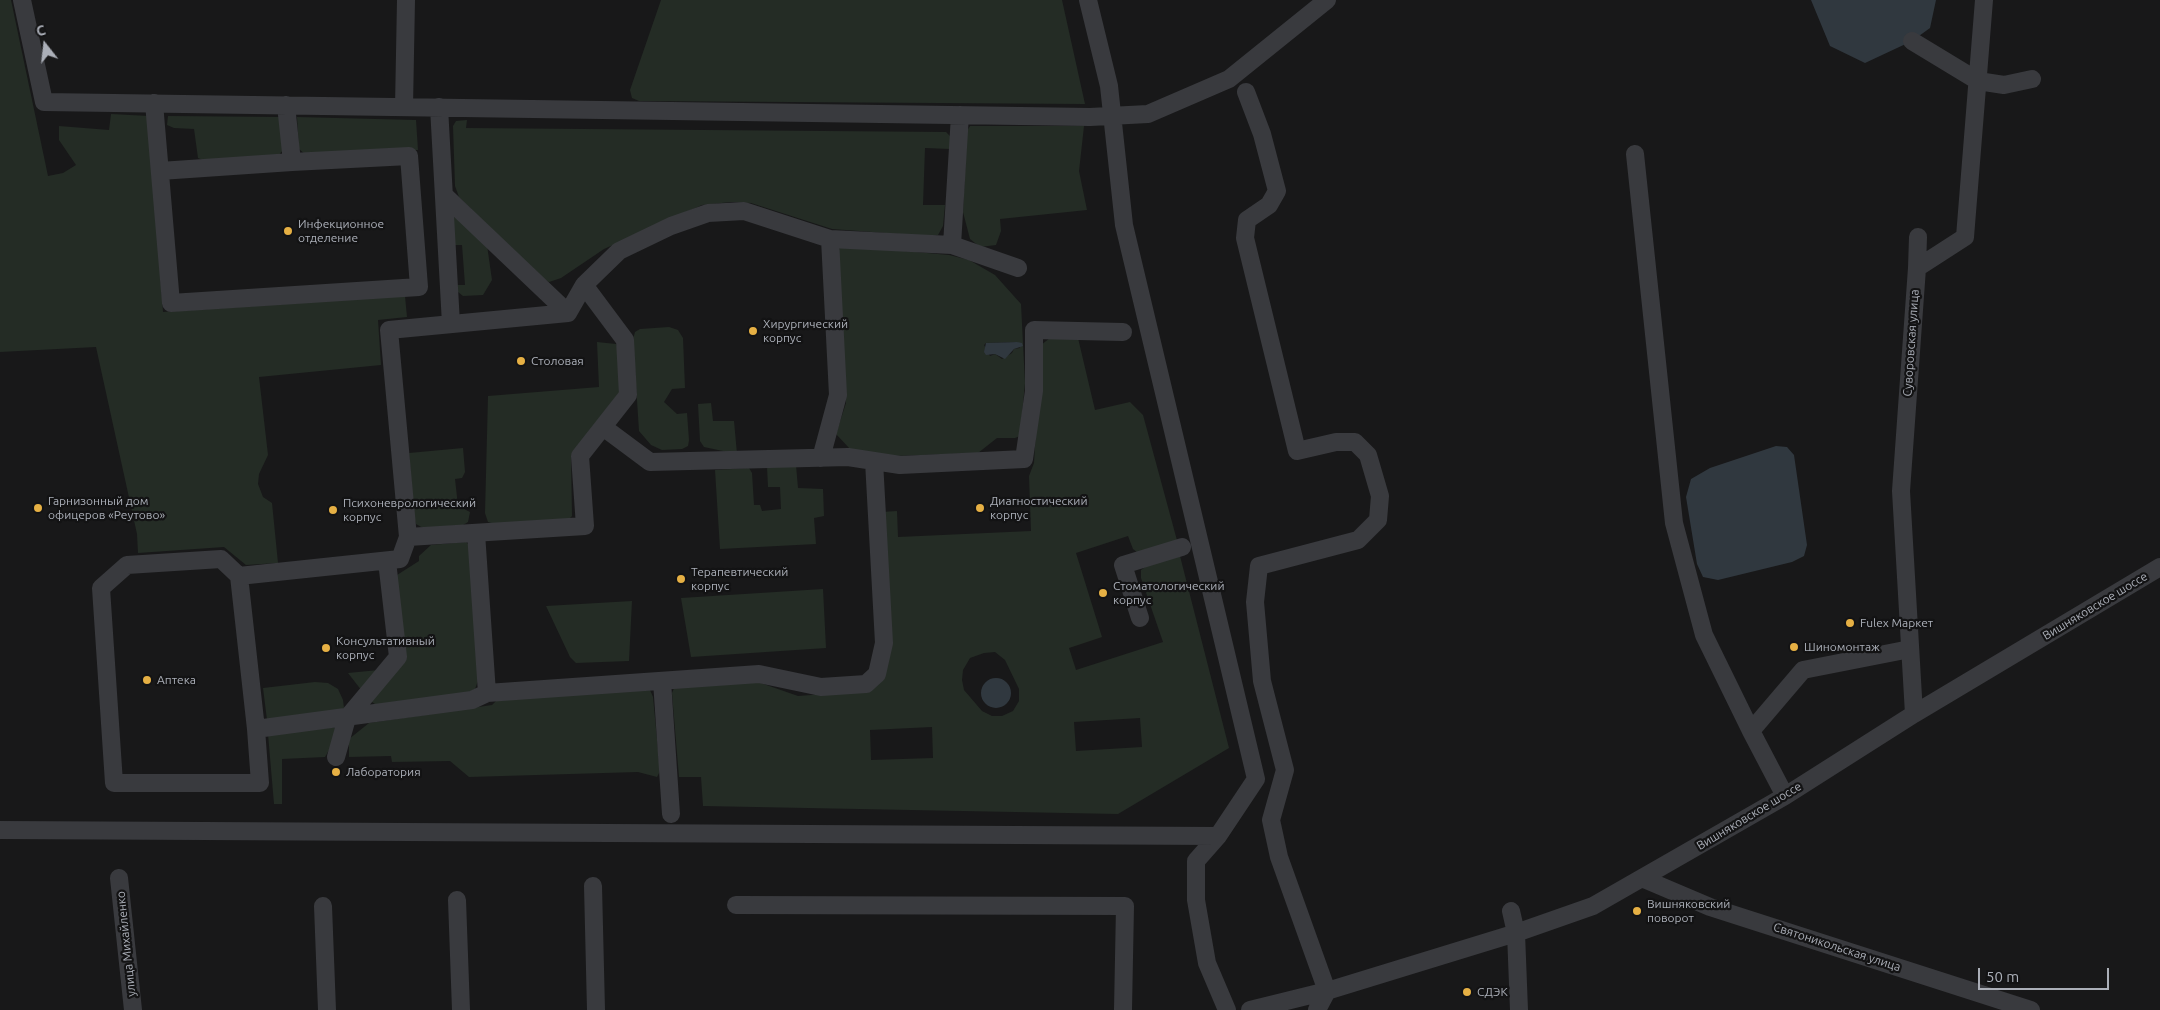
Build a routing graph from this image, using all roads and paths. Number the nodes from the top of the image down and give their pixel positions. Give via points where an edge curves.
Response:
1 (22, 0) edge
2 (406, 0) edge
3 (1088, 0) edge
4 (1327, 0) edge
5 (1984, 0) edge
6 (1912, 41) dead end
7 (2032, 79) dead end
8 (1978, 81) junction
9 (1246, 92) dead end
10 (154, 103) junction
11 (286, 105) junction
12 (404, 107) junction
13 (439, 107) junction
14 (960, 115) junction
15 (1112, 116) junction
16 (1635, 154) dead end
17 (292, 162) junction
18 (160, 171) junction
19 (444, 195) junction
20 (1918, 237) dead end
21 (830, 240) junction
22 (952, 245) junction
23 (1018, 268) dead end
24 (1917, 268) junction
25 (584, 285) junction
26 (568, 313) junction
27 (451, 324) junction
28 (1123, 332) dead end
29 (603, 427) junction
30 (821, 458) junction
31 (874, 461) junction
32 (476, 533) junction
33 (408, 537) junction
34 (1182, 548) dead end
35 (388, 561) junction
36 (2160, 567) edge
37 (239, 576) junction
38 (1140, 618) dead end
39 (1910, 650) junction
40 (662, 681) junction
41 (487, 693) junction
42 (1914, 714) junction
43 (347, 718) junction
44 (256, 729) junction
45 (1751, 731) junction
46 (336, 757) dead end
47 (1785, 796) junction
48 (671, 814) dead end
49 (0, 830) edge
50 (1218, 836) junction
51 (119, 878) dead end
52 (1644, 878) junction
53 (593, 886) dead end
54 (457, 900) dead end
55 (736, 905) dead end
56 (323, 906) dead end
57 (1510, 911) dead end
58 (1516, 933) junction
59 (1327, 991) junction
60 (133, 1010) edge
61 (327, 1010) edge
62 (461, 1010) edge
63 (596, 1010) edge
64 (1123, 1010) edge
65 (1228, 1010) edge
66 (1250, 1010) edge
67 (1317, 1010) edge
68 (1519, 1010) edge
69 (2032, 1010) edge

1 - 10 street via 44,102
2 - 12 street
3 - 15 street via 1109,86
4 - 15 street via 1229,79 1148,114
5 - 8 street
6 - 8 street
7 - 8 street via 2004,85
8 - 24 street via 1965,237
9 - 59 street via 1262,134 1277,191 1269,205 1247,220 1245,238 1297,451 1336,442 1355,442 1368,455 1380,496 1378,520 1358,540 1259,566 1255,602 1262,681 1285,770 1271,820 1279,857
10 - 11 street
10 - 18 street
11 - 12 street
11 - 17 street
12 - 13 street
13 - 14 street
13 - 19 street
14 - 15 street
14 - 22 street
15 - 50 street via 1124,225 1256,779
16 - 45 street via 1674,523 1704,635
17 - 18 street
17 - 18 street via 409,156 419,287 171,303
19 - 26 street
19 - 27 street
20 - 24 street, Суворовская улица
21 - 22 street
21 - 25 street via 744,211 708,213 671,226 619,251
21 - 30 street via 838,395
22 - 23 street
24 - 39 street, Суворовская улица via 1898,534
25 - 26 street
25 - 29 street via 625,340 628,395
26 - 27 street
27 - 33 street via 389,330
28 - 31 street via 1034,330 1034,391 1024,459 900,465
29 - 30 street via 650,462
29 - 32 street via 580,456 585,526
30 - 31 street via 848,457
31 - 40 street via 884,643 877,674 866,684 821,687 760,674
32 - 33 street
32 - 41 street
33 - 35 street via 400,559
34 - 38 street via 1123,565
35 - 37 street
35 - 43 street via 398,657
36 - 42 street, Вишняковское шоссе
37 - 44 street
37 - 44 street via 221,559 126,565 101,588 114,783 260,783
39 - 42 street, Суворовская улица
39 - 45 street via 1802,670
40 - 41 street
40 - 48 street
41 - 43 street via 472,700
42 - 47 street, Вишняковское шоссе
43 - 44 street
43 - 46 street
45 - 47 street
47 - 52 street, Вишняковское шоссе
49 - 50 street
50 - 65 street via 1196,861 1196,900 1207,963
51 - 60 street, улица Михайленко
52 - 58 street, Вишняковское шоссе via 1593,906
52 - 69 street, Святоникольская улица via 1710,907
53 - 63 street
54 - 62 street
55 - 64 street via 1125,906
56 - 61 street
57 - 58 street
58 - 59 street, Вишняковское шоссе
58 - 68 street
59 - 66 street, Вишняковское шоссе
59 - 67 street

